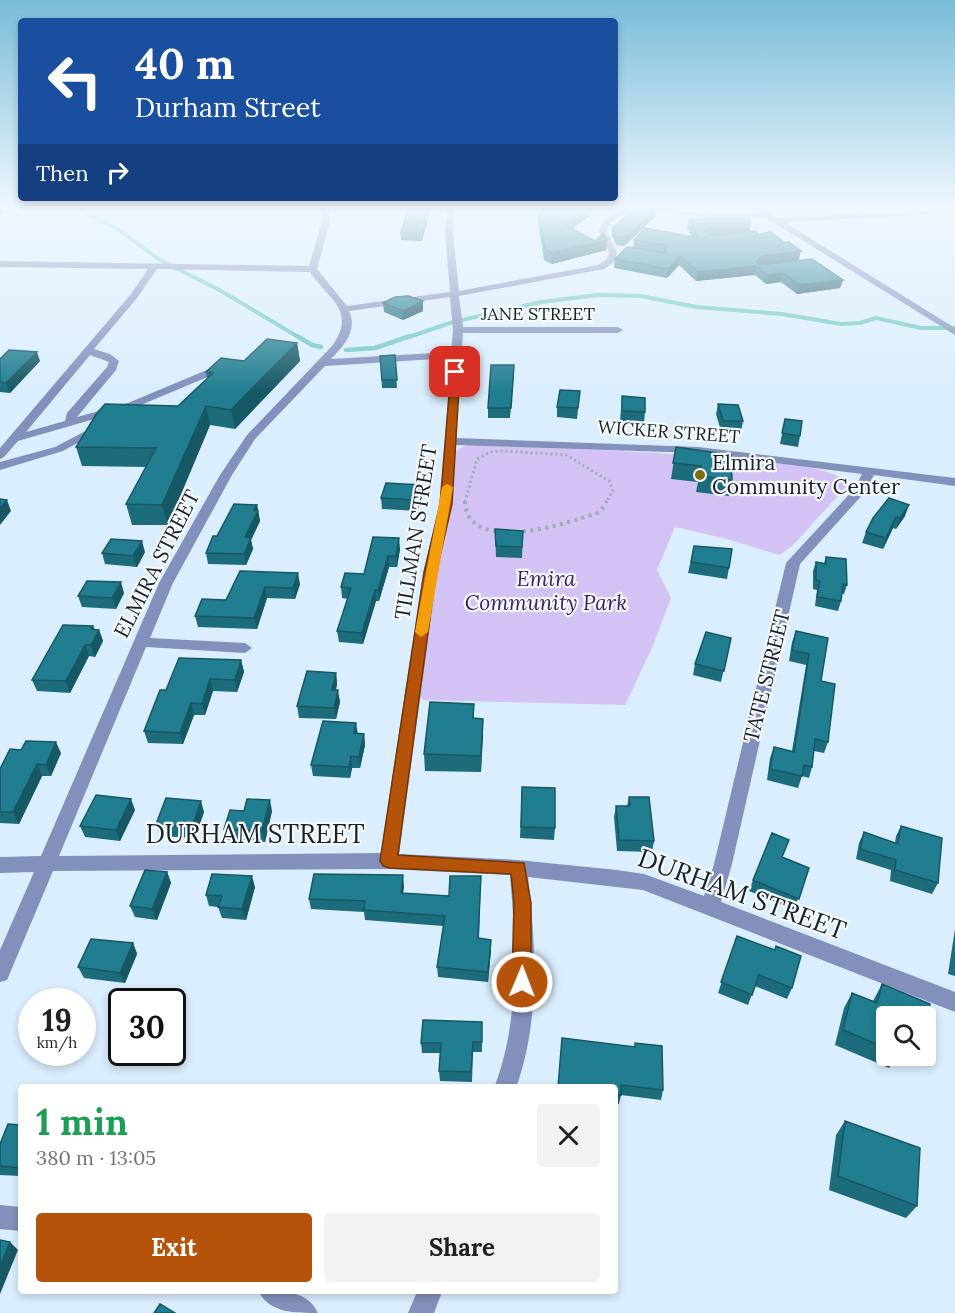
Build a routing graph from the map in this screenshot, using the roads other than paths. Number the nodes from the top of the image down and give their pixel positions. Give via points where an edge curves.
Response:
1 (153, 268) edge
2 (255, 268) edge
3 (452, 268) edge
4 (595, 268) edge
5 (852, 268) edge
6 (313, 269) joint
7 (455, 294) junction
8 (344, 309) junction
9 (458, 330) junction
10 (618, 330) dead end
11 (955, 332) edge
12 (89, 351) junction
13 (456, 355) junction
14 (230, 362) edge
15 (321, 363) junction
16 (116, 410) junction
17 (71, 423) junction
18 (13, 439) junction
19 (452, 441) junction
20 (1, 451) edge
21 (0, 466) edge
22 (870, 471) junction
23 (955, 482) edge
24 (140, 642) junction
25 (245, 648) dead end
26 (389, 861) junction
27 (45, 862) junction
28 (0, 865) edge
29 (518, 868) junction
30 (710, 906) junction
31 (0, 973) edge
32 (955, 1002) edge
33 (506, 1084) edge
34 (0, 1217) edge
35 (18, 1219) edge
36 (275, 1294) edge
37 (429, 1294) edge
38 (305, 1313) edge
39 (422, 1313) edge

1 - 12 street
2 - 6 street
3 - 7 street, TILLMAN STREET
4 - 7 street
5 - 11 street
6 - 8 street
7 - 8 street
7 - 9 street, TILLMAN STREET
8 - 15 street, ELMIRA STREET via 347,332
9 - 10 street, JANE STREET
9 - 13 street, TILLMAN STREET
12 - 17 street via 114,361 71,415
12 - 18 street
13 - 15 street
13 - 19 street, TILLMAN STREET
14 - 16 street
15 - 24 street, ELMIRA STREET via 251,436 166,583
16 - 17 street
16 - 21 street via 108,421 68,444
17 - 18 street
18 - 20 street
19 - 22 street, WICKER STREET via 698,450
19 - 26 street, TILLMAN STREET via 446,504 430,573
22 - 23 street, WICKER STREET
22 - 30 street, TATE STREET via 860,490 793,563
24 - 25 street
24 - 27 street, ELMIRA STREET
26 - 27 street, DURHAM STREET
26 - 29 street, DURHAM STREET
27 - 28 street, DURHAM STREET
27 - 31 street, ELMIRA STREET
29 - 30 street, DURHAM STREET via 644,882
29 - 33 street via 522,1002 518,1047
30 - 32 street, DURHAM STREET
34 - 35 street
36 - 38 street
37 - 39 street

